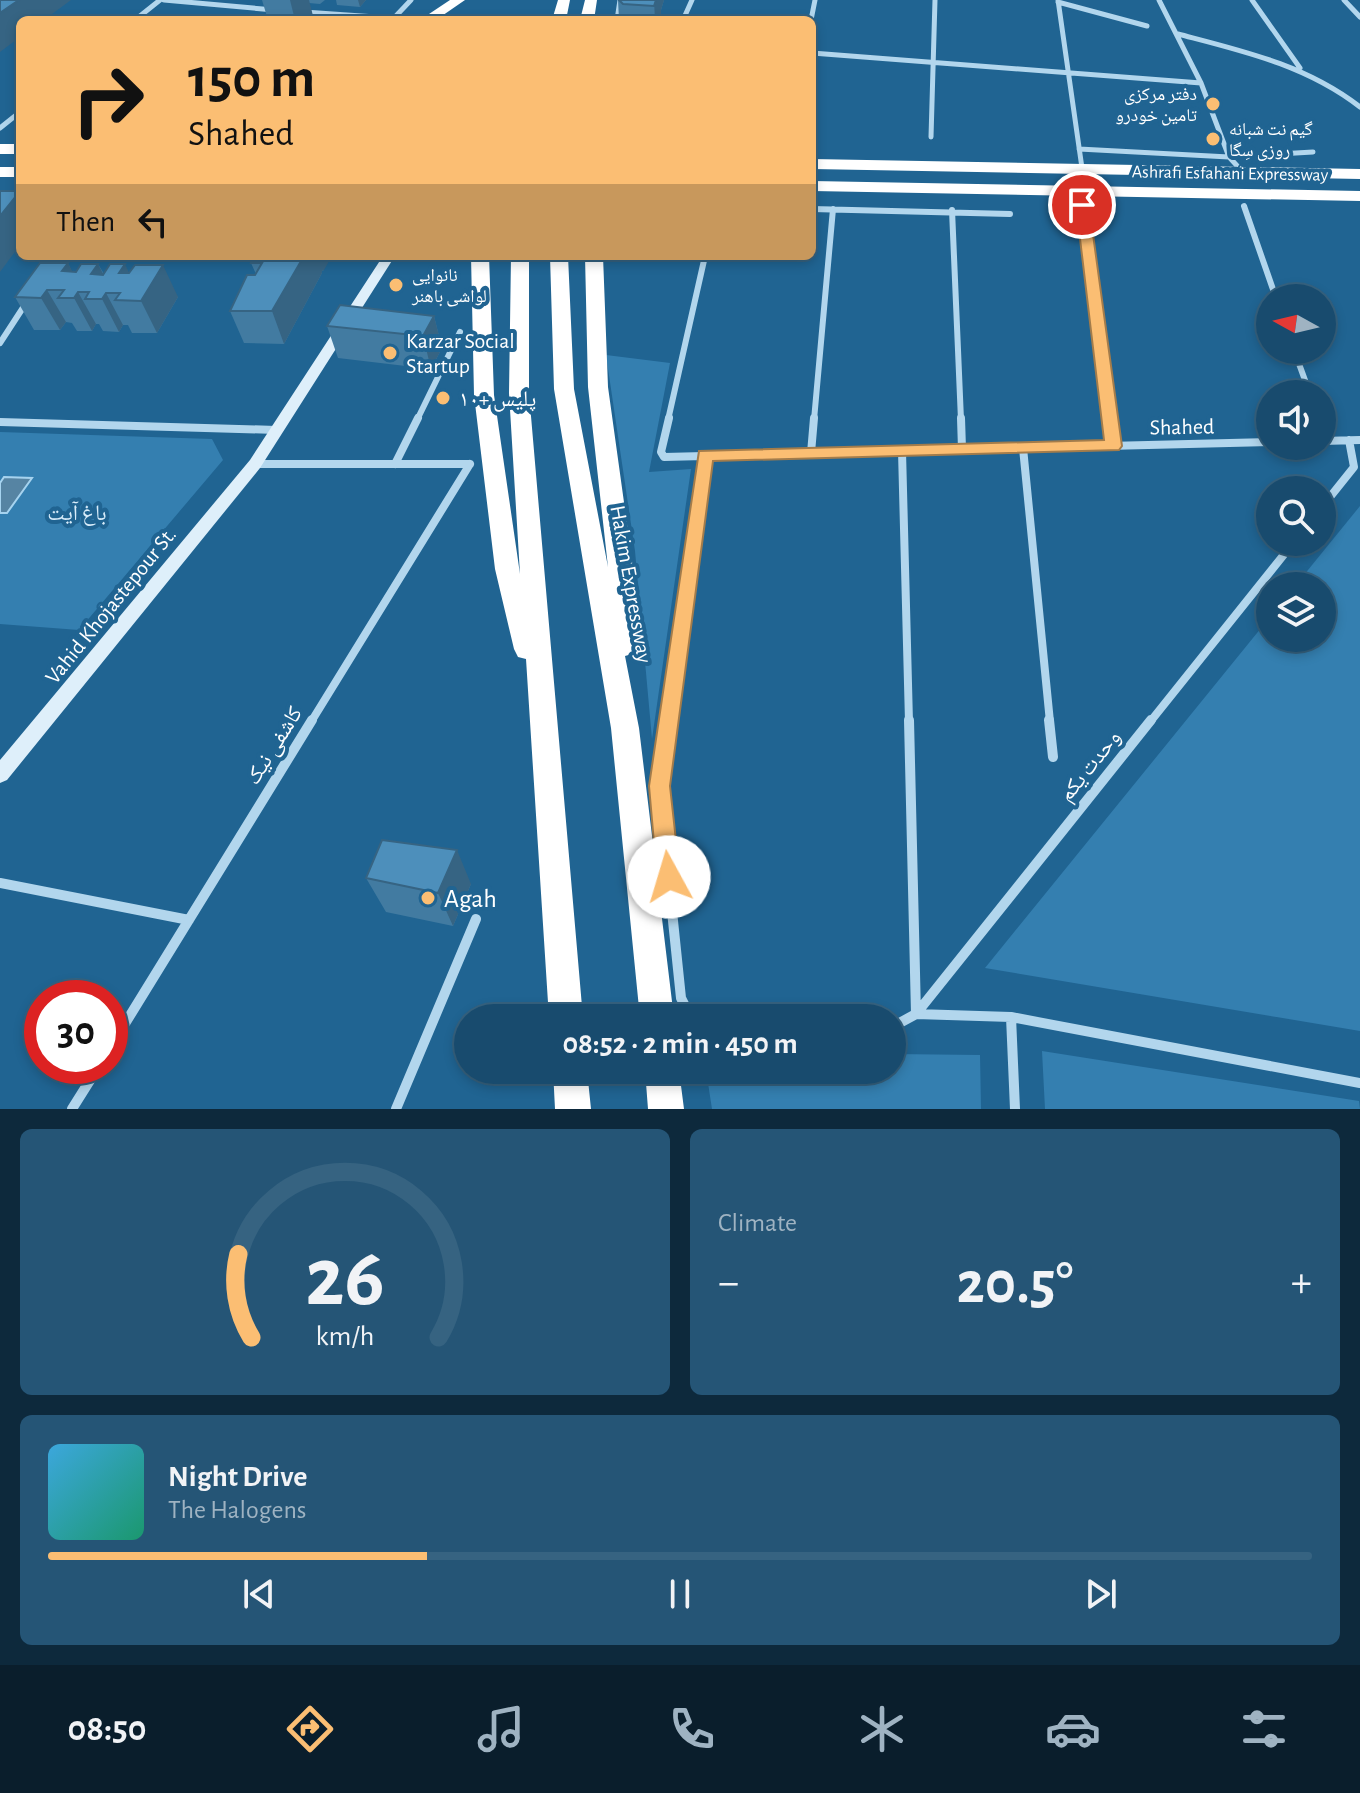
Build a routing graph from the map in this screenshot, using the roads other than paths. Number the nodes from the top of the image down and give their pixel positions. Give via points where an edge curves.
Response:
1 (162, 0) edge
2 (411, 0) edge
3 (459, 0) edge
4 (935, 0) edge
5 (1159, 0) edge
6 (1252, 0) edge
7 (1344, 0) edge
8 (184, 1) edge
9 (1058, 1) edge
10 (300, 12) dead end
11 (140, 16) edge
12 (278, 16) edge
13 (363, 16) edge
14 (396, 16) edge
15 (433, 16) edge
16 (1360, 17) edge
17 (1147, 26) dead end
18 (1178, 34) junction
19 (816, 53) edge
20 (933, 62) junction
21 (1301, 69) junction
22 (1068, 72) junction
23 (1201, 83) junction
24 (1360, 107) edge
25 (16, 115) edge
26 (0, 128) edge
27 (931, 137) dead end
28 (1079, 149) junction
29 (1313, 152) dead end
30 (816, 156) edge
31 (1229, 157) junction
32 (816, 164) edge
33 (905, 165) junction
34 (1082, 168) junction
35 (1241, 170) junction
36 (1360, 174) edge
37 (816, 186) edge
38 (1355, 196) edge
39 (816, 198) edge
40 (1086, 198) junction
41 (1244, 206) dead end
42 (816, 209) edge
43 (833, 209) junction
44 (952, 210) junction
45 (1010, 214) dead end
46 (53, 260) edge
47 (386, 260) edge
48 (520, 260) edge
49 (559, 260) edge
50 (594, 260) edge
51 (704, 260) edge
52 (475, 261) edge
53 (40, 281) edge
54 (1271, 284) edge
55 (32, 293) edge
56 (460, 332) dead end
57 (0, 343) edge
58 (0, 422) edge
59 (276, 430) junction
60 (1349, 440) junction
61 (1360, 440) edge
62 (1336, 441) edge
63 (1256, 442) edge
64 (1113, 446) junction
65 (1023, 448) junction
66 (962, 449) junction
67 (902, 451) junction
68 (811, 453) junction
69 (705, 456) junction
70 (255, 464) junction
71 (395, 464) junction
72 (1336, 490) edge
73 (1283, 556) edge
74 (543, 714) junction
75 (625, 728) junction
76 (1053, 757) dead end
77 (0, 774) edge
78 (0, 883) edge
79 (476, 919) dead end
80 (189, 920) junction
81 (565, 1004) edge
82 (655, 1004) edge
83 (684, 1004) edge
84 (916, 1014) junction
85 (1011, 1017) junction
86 (128, 1019) edge
87 (906, 1019) edge
88 (1360, 1083) edge
89 (88, 1084) edge
90 (558, 1084) edge
91 (571, 1084) edge
92 (663, 1084) edge
93 (72, 1109) edge
94 (396, 1109) edge
95 (555, 1109) edge
96 (573, 1109) edge
97 (666, 1109) edge
98 (1015, 1109) edge

1 - 8 street
1 - 11 street
2 - 14 street
3 - 15 highway
4 - 20 street
5 - 18 street
6 - 21 street
7 - 16 street
8 - 12 street via 284,10
9 - 17 street
9 - 22 street
10 - 13 street
18 - 21 street
18 - 23 street
19 - 20 street
20 - 22 street
20 - 27 street
21 - 24 street
22 - 23 street
22 - 28 street
23 - 31 street
25 - 26 street
28 - 31 street
28 - 34 street
29 - 31 street
30 - 33 highway
31 - 35 street
32 - 33 highway, Ashrafi Esfahani Expressway
33 - 34 highway, Ashrafi Esfahani Expressway
34 - 35 highway, Ashrafi Esfahani Expressway
35 - 36 highway, Ashrafi Esfahani Expressway
37 - 40 highway, Ashrafi Esfahani Expressway
38 - 40 highway, Ashrafi Esfahani Expressway
39 - 40 highway
40 - 64 street
41 - 54 street
42 - 43 street
43 - 44 street
43 - 68 street
44 - 45 street
44 - 66 street
46 - 53 street
47 - 59 main road
48 - 74 highway via 519,393
49 - 75 highway, Hakim Expressway via 564,389
50 - 75 highway via 598,387 620,560
51 - 69 street, Shahed via 661,452 664,457
52 - 74 highway via 484,395 507,569
55 - 57 street
56 - 71 street
58 - 59 street
59 - 70 main road, Vahid Khojastepour St.
60 - 61 street
60 - 62 street
60 - 72 street via 1354,467
63 - 64 street, Shahed
64 - 65 street, Shahed
65 - 66 street, Shahed
65 - 76 street
66 - 67 street, Shahed
67 - 68 street, Shahed
67 - 84 street
68 - 69 street, Shahed
69 - 83 street via 659,786
70 - 71 street
70 - 77 main road, Vahid Khojastepour St.
71 - 80 street, کاشفی نیک via 470,464
73 - 84 street, وحدت یکم
74 - 81 highway
75 - 82 highway, Hakim Expressway
78 - 80 street
79 - 94 street
80 - 86 street, کاشفی نیک
84 - 85 street
84 - 87 street
85 - 88 street
85 - 98 street
89 - 93 street
90 - 95 main road
91 - 96 highway
92 - 97 highway

